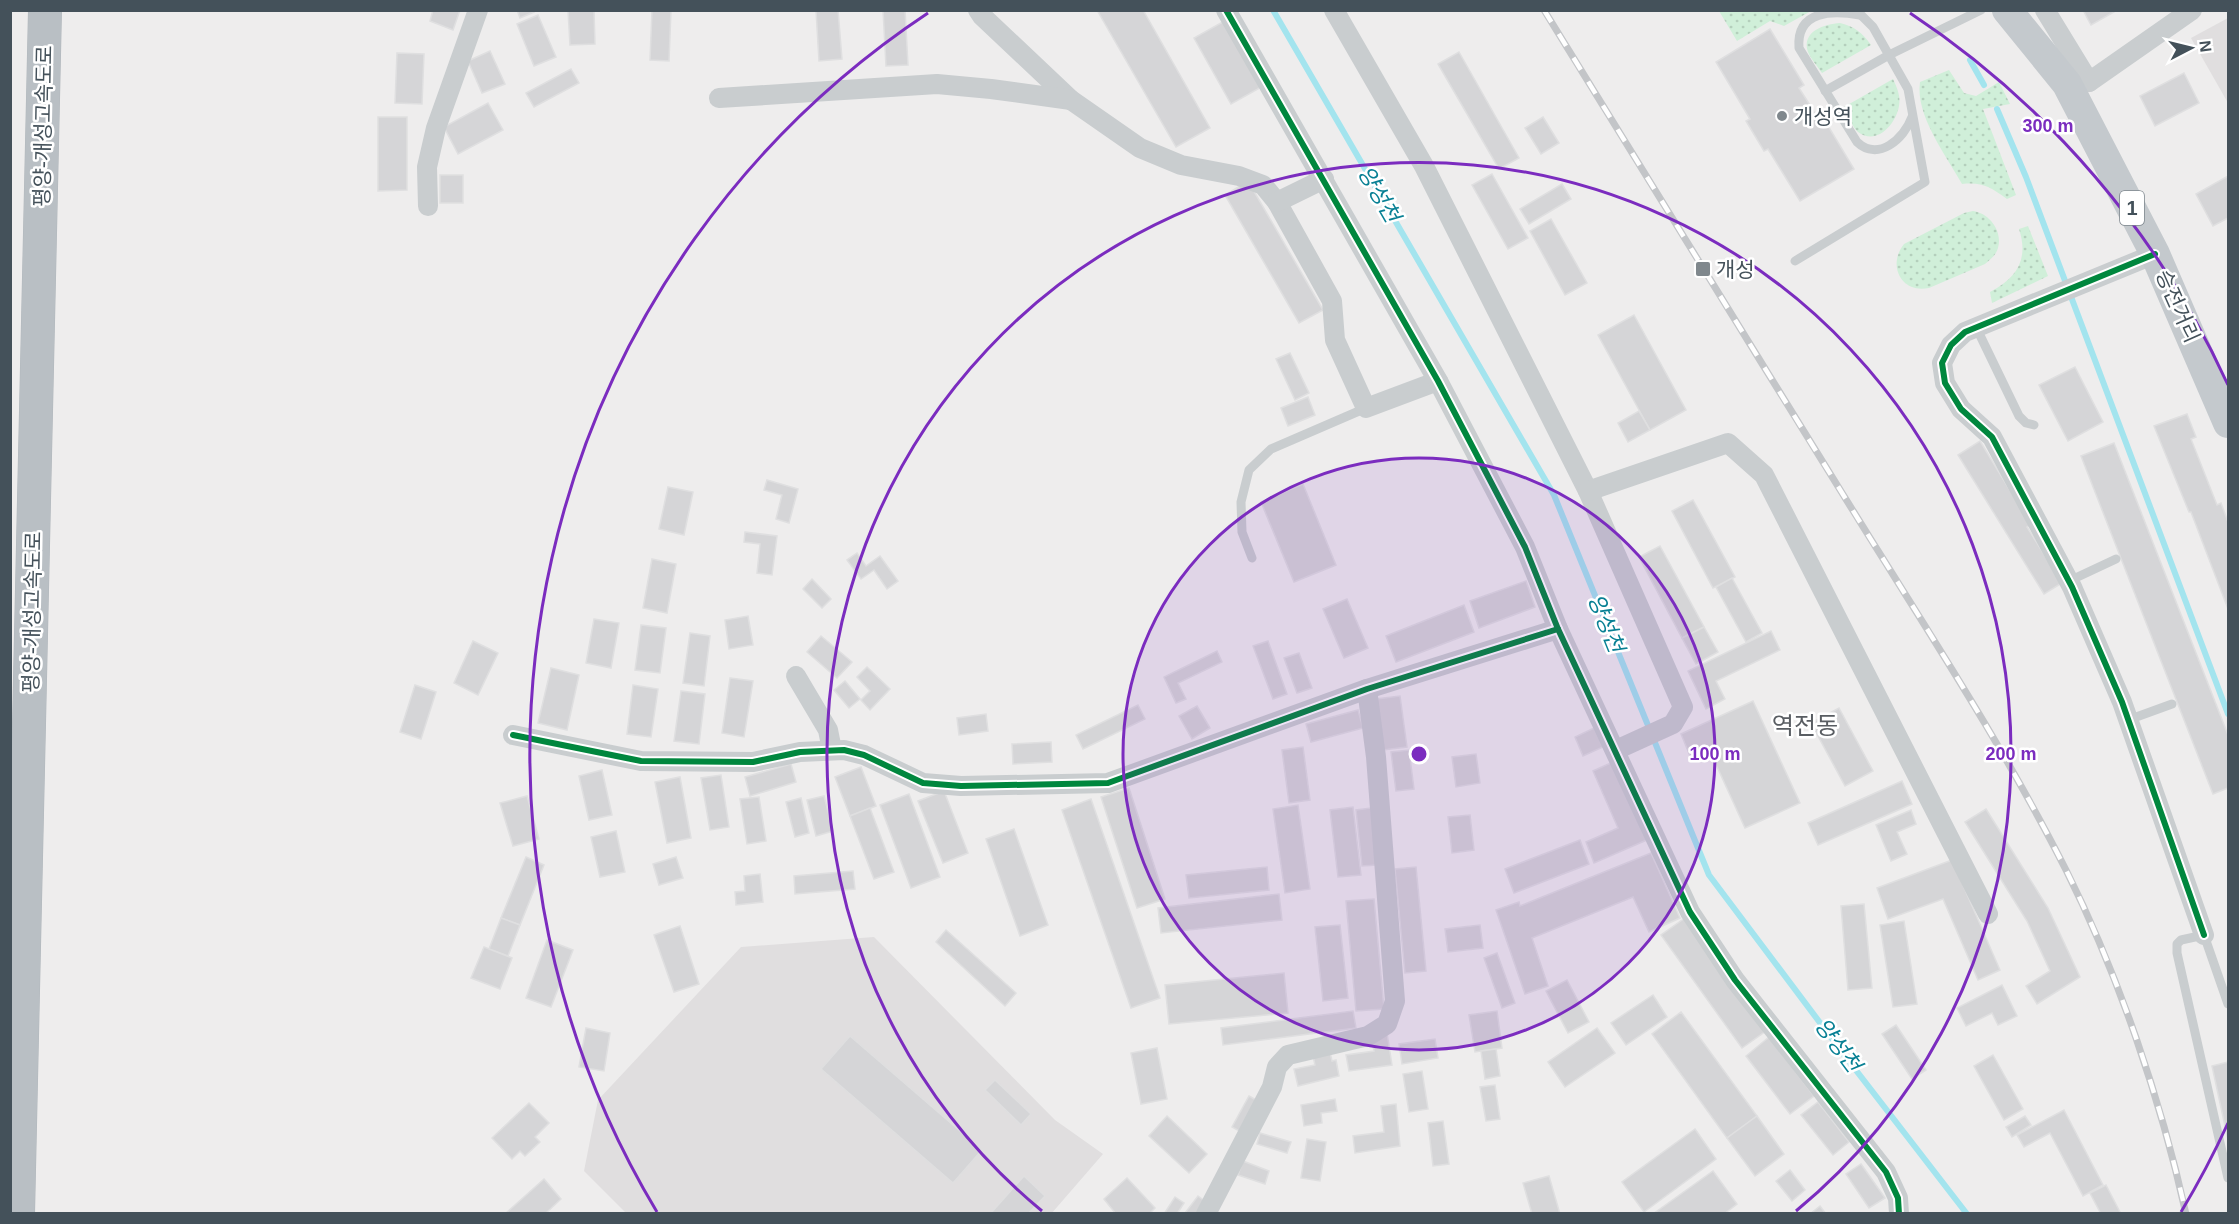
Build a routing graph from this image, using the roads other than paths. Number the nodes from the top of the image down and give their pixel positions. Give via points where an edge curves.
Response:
1 (45, 10) edge
2 (478, 10) edge
3 (978, 10) edge
4 (1226, 10) edge
5 (1334, 10) edge
6 (1981, 10) edge
7 (2007, 10) edge
8 (2045, 10) edge
9 (2193, 12) edge
10 (1858, 13) edge
11 (1889, 55) junction
12 (2078, 83) junction
13 (1825, 91) junction
14 (719, 98) dead end
15 (1071, 100) junction
16 (1913, 116) junction
17 (1324, 179) junction
18 (1277, 202) junction
19 (428, 206) dead end
20 (2155, 254) junction
21 (1795, 261) dead end
22 (1976, 327) junction
23 (1438, 381) junction
24 (2223, 391) edge
25 (1366, 408) junction
26 (2229, 423) edge
27 (2034, 425) dead end
28 (1588, 492) junction
29 (1252, 558) dead end
30 (2115, 559) dead end
31 (2069, 581) junction
32 (1558, 629) junction
33 (796, 676) dead end
34 (1367, 689) junction
35 (2172, 704) dead end
36 (2128, 720) junction
37 (513, 735) dead end
38 (1624, 747) junction
39 (832, 750) junction
40 (1988, 914) dead end
41 (2204, 935) junction
42 (2229, 1004) edge
43 (2229, 1178) edge
44 (18, 1214) edge
45 (1206, 1214) edge
46 (1899, 1214) edge

1 - 44 highway, 평양-개성고속도로
2 - 19 street via 436,128 427,167
3 - 15 street
4 - 17 street
5 - 28 street via 1424,166
6 - 11 lane
7 - 12 main road, 승전거리 / 1
8 - 12 street
9 - 12 street
10 - 11 lane via 1873,27
10 - 13 lane via 1820,15 1809,19 1802,28 1799,48
11 - 13 lane
11 - 16 lane via 1908,89
12 - 20 main road, 승전거리 / 1
13 - 16 lane via 1857,142 1869,149 1890,145 1901,138
14 - 15 street via 938,84
15 - 18 street via 1140,148 1181,165 1239,176 1263,185
16 - 21 lane via 1925,182
17 - 18 street
17 - 23 street
18 - 25 street via 1332,301 1335,340
20 - 22 street
20 - 24 main road, 승전거리 / 1
22 - 27 lane via 2019,416
22 - 31 street via 1951,345 1942,363 1945,383 1961,409 1992,438
23 - 25 street
23 - 32 street via 1525,547
24 - 26 main road, 승전거리 / 1
25 - 29 lane via 1271,449 1249,470 1240,502 1242,532
28 - 38 street via 1683,707 1673,724
28 - 40 street via 1728,443 1764,476
30 - 31 lane
31 - 36 street
32 - 34 street
32 - 38 street
33 - 39 street via 828,730
34 - 39 street via 1108,783 923,783 864,755
34 - 45 street via 1395,1001 1387,1024 1368,1036 1288,1055 1277,1067 1272,1087
35 - 36 lane
36 - 41 street
37 - 39 street via 641,761 753,762
38 - 46 street via 1690,912 1735,980 1886,1172 1898,1198
41 - 42 lane
41 - 43 lane via 2181,940 2177,953

